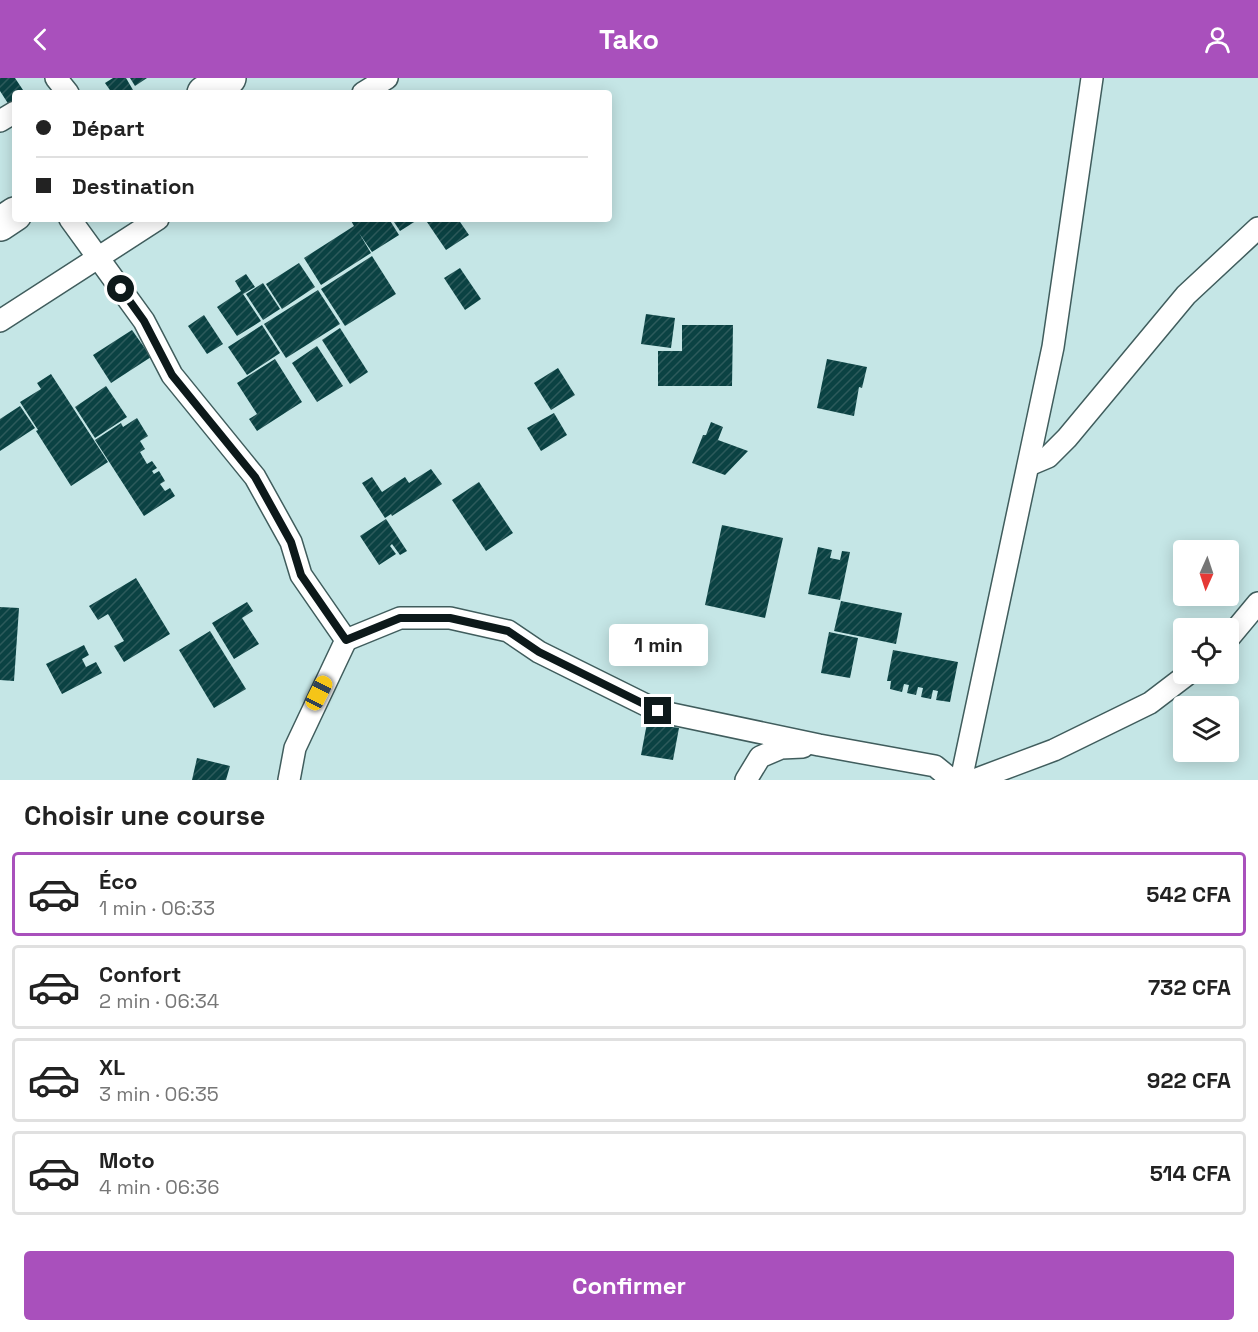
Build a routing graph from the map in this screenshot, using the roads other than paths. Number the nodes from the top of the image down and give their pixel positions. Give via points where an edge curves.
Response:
1 (228, 78) edge
2 (387, 78) edge
3 (1092, 78) edge
4 (209, 90) edge
5 (368, 90) edge
6 (72, 222) edge
7 (153, 222) edge
8 (1258, 228) edge
9 (98, 256) junction
10 (0, 321) edge
11 (1029, 465) junction
12 (1258, 603) edge
13 (1239, 626) edge
14 (346, 640) junction
15 (1175, 684) edge
16 (819, 745) junction
17 (289, 780) edge
18 (746, 780) edge
19 (952, 780) edge
20 (961, 780) edge
21 (974, 780) edge

1 - 4 main road
2 - 5 street
3 - 11 street via 1053,347
6 - 9 street
7 - 9 street
8 - 11 street via 1186,295 1067,438 1048,457
9 - 10 street
9 - 14 street via 144,321 172,375 255,477 291,542 301,575
11 - 20 street
12 - 13 street
14 - 16 street via 400,618 450,618 508,631 539,652 658,711
14 - 17 street via 295,748
15 - 21 street via 1150,703 1054,750
16 - 18 street via 781,748 760,757
16 - 19 street via 935,766

